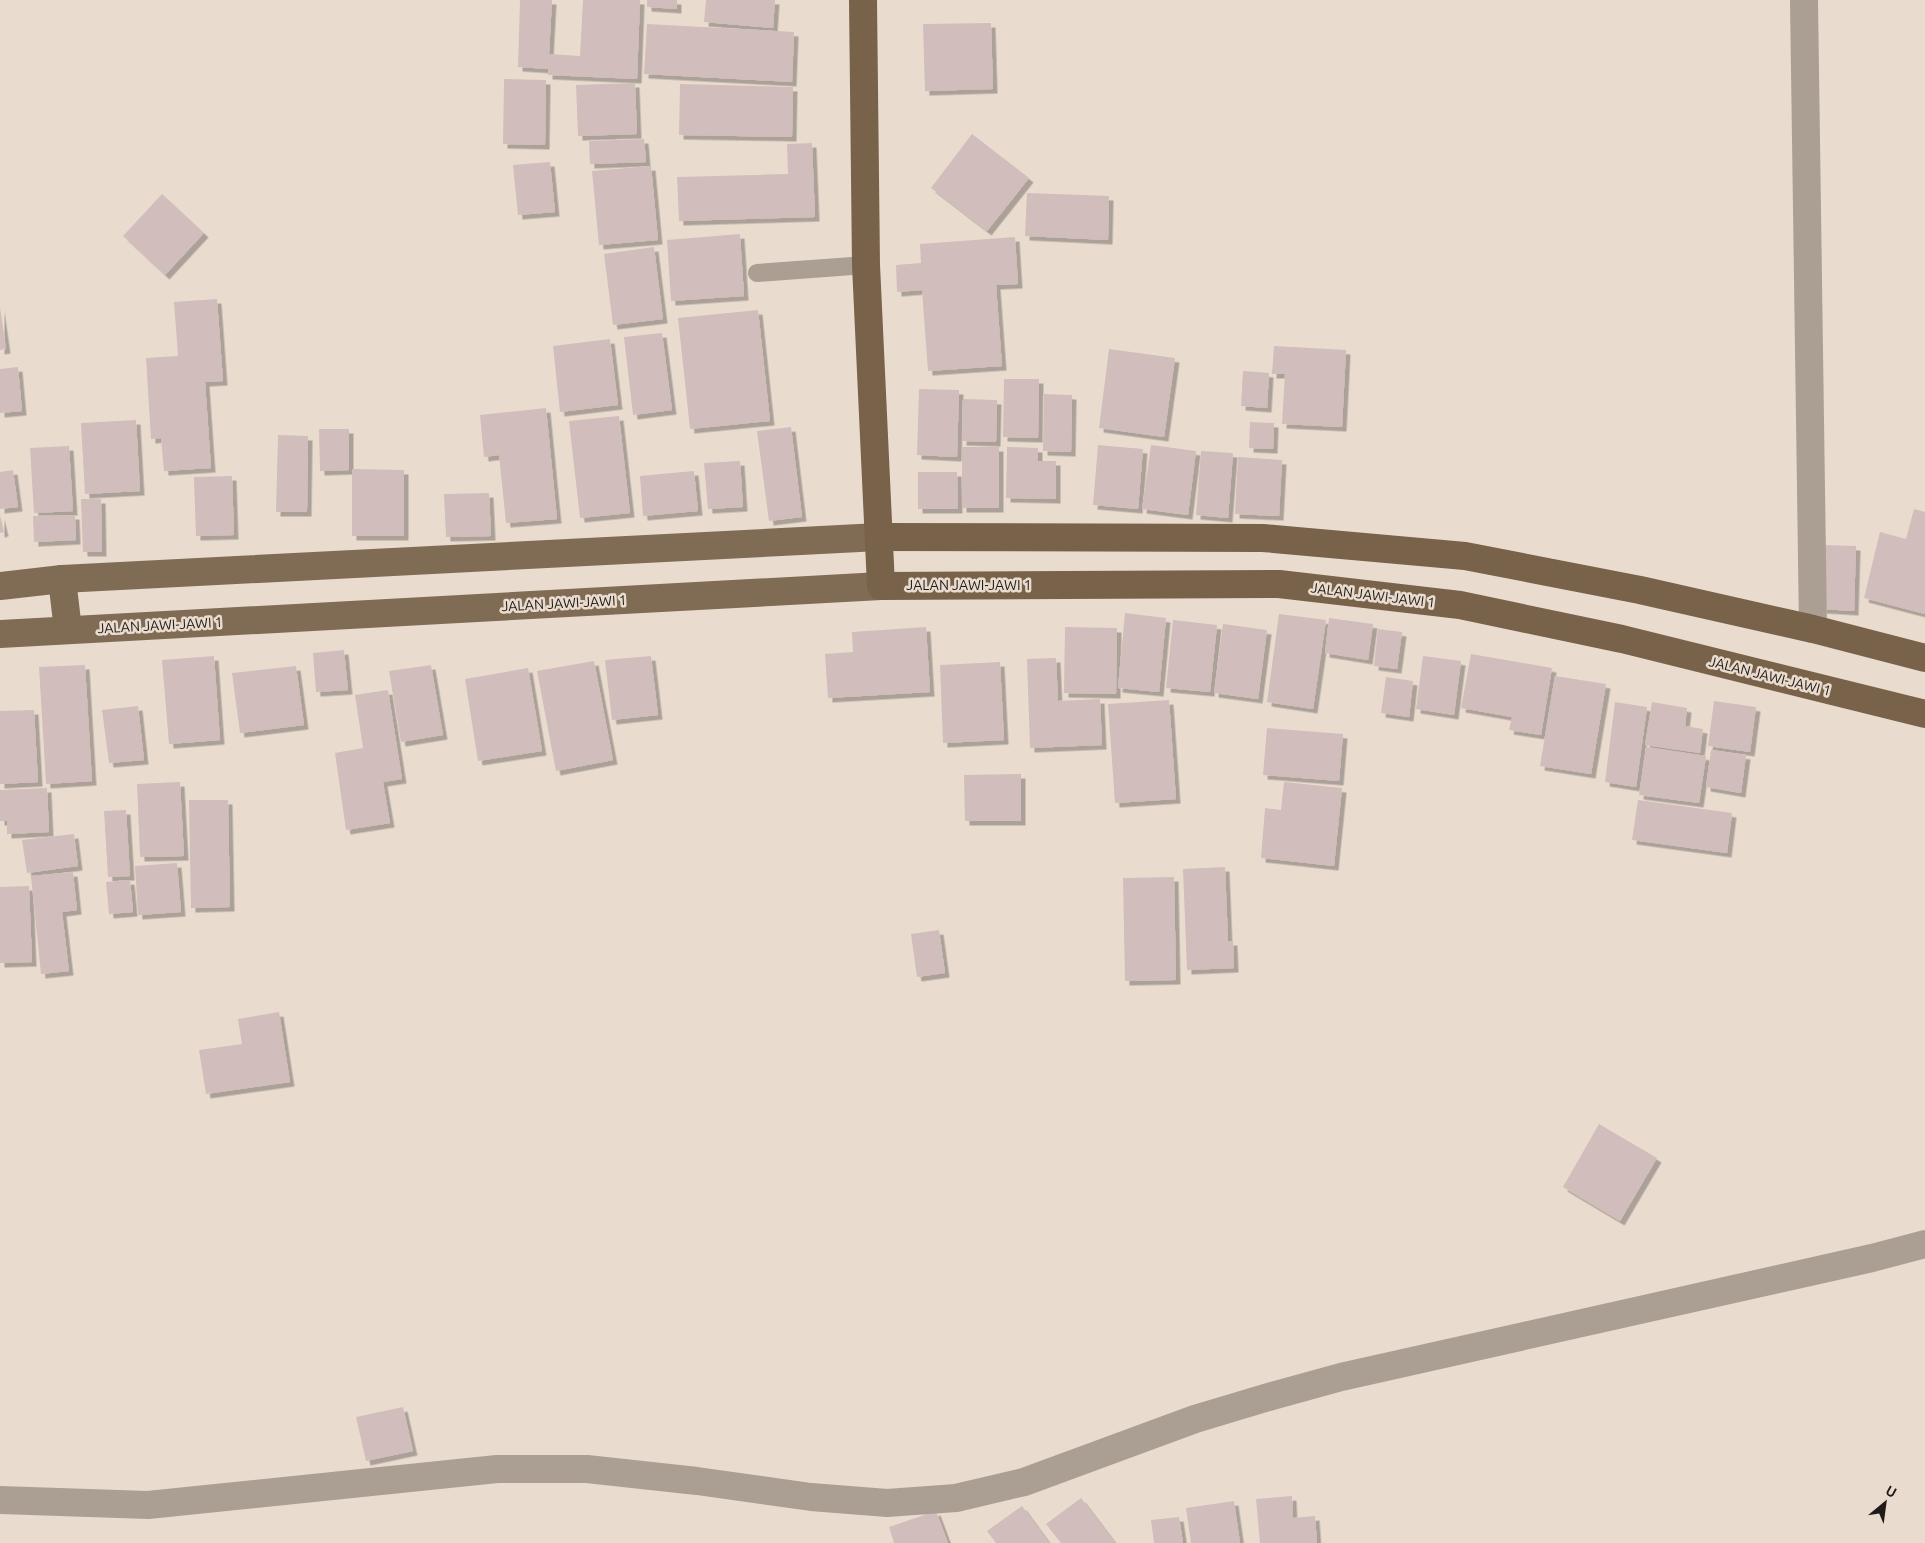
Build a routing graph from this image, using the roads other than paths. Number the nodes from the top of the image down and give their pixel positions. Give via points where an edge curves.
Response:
1 (864, 0) edge
2 (1804, 0) edge
3 (866, 265) junction
4 (757, 273) dead end
5 (879, 537) junction
6 (62, 579) junction
7 (0, 586) edge
8 (881, 586) junction
9 (1813, 629) junction
10 (68, 630) junction
11 (0, 634) edge
12 (1925, 658) edge
13 (1925, 714) edge
14 (1925, 1244) edge
15 (0, 1500) edge

1 - 3 highway
2 - 9 street
3 - 4 lane
3 - 5 highway
5 - 6 main road
5 - 8 highway
5 - 9 highway via 1263,538 1465,556 1640,590
6 - 7 main road
6 - 10 main road
8 - 10 main road, JALAN JAWI-JAWI 1
8 - 13 highway, JALAN JAWI-JAWI 1 via 1279,584 1460,605 1622,639
9 - 12 highway
10 - 11 main road, JALAN JAWI-JAWI 1
14 - 15 street via 1341,1377 1195,1419 1024,1482 956,1498 887,1503 811,1497 587,1469 497,1469 148,1505

